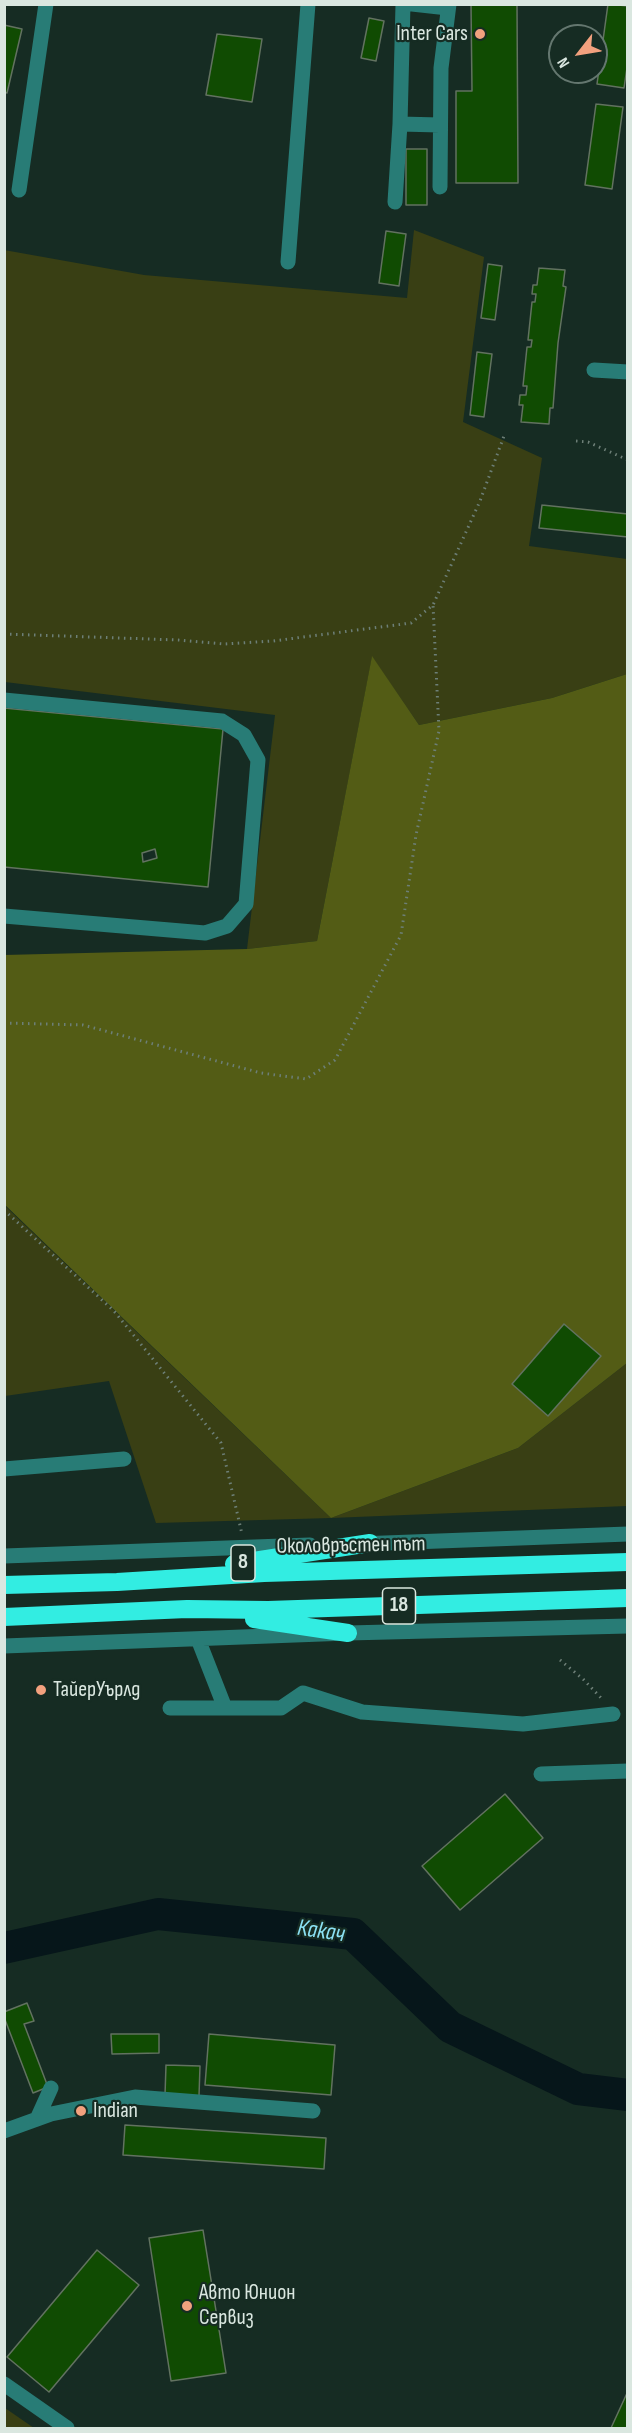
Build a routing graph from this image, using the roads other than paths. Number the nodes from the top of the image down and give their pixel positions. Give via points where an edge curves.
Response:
1 (46, 4) edge
2 (308, 4) edge
3 (403, 4) edge
4 (412, 4) edge
5 (449, 6) edge
6 (400, 124) junction
7 (440, 125) junction
8 (440, 187) dead end
9 (19, 190) dead end
10 (395, 202) dead end
11 (288, 262) dead end
12 (594, 370) dead end
13 (627, 372) edge
14 (4, 700) edge
15 (4, 916) edge
16 (124, 1460) dead end
17 (4, 1469) edge
18 (627, 1534) edge
19 (370, 1544) junction
20 (4, 1556) edge
21 (627, 1563) edge
22 (117, 1581) junction
23 (4, 1585) edge
24 (627, 1598) edge
25 (187, 1609) junction
26 (8, 1617) edge
27 (627, 1626) edge
28 (348, 1633) junction
29 (198, 1640) junction
30 (4, 1646) edge
31 (170, 1708) dead end
32 (225, 1708) junction
33 (613, 1714) road end
34 (627, 1771) edge
35 (541, 1774) dead end
36 (51, 2088) dead end
37 (313, 2111) dead end
38 (37, 2119) junction
39 (4, 2131) edge
40 (4, 2384) edge
41 (67, 2428) edge

1 - 9 street
2 - 11 street
3 - 6 street
4 - 5 street
5 - 7 street via 441,68
6 - 7 street
6 - 10 street
7 - 8 street
12 - 13 street
14 - 15 street via 222,721 244,735 258,760 246,904 227,926 205,933
16 - 17 street
18 - 19 street, 8
19 - 20 street
19 - 22 highway, 8
21 - 22 highway, Околовръстен път / 18
22 - 23 highway, Околовръстен път / 8
24 - 25 highway, 18 via 268,1610
25 - 26 highway, 18
25 - 28 highway
27 - 28 street
28 - 29 street
29 - 30 street
29 - 32 street
31 - 32 street
32 - 33 street via 281,1708 303,1693 362,1712 523,1724
34 - 35 street
36 - 38 street
37 - 38 street via 135,2097
38 - 39 street
40 - 41 street

